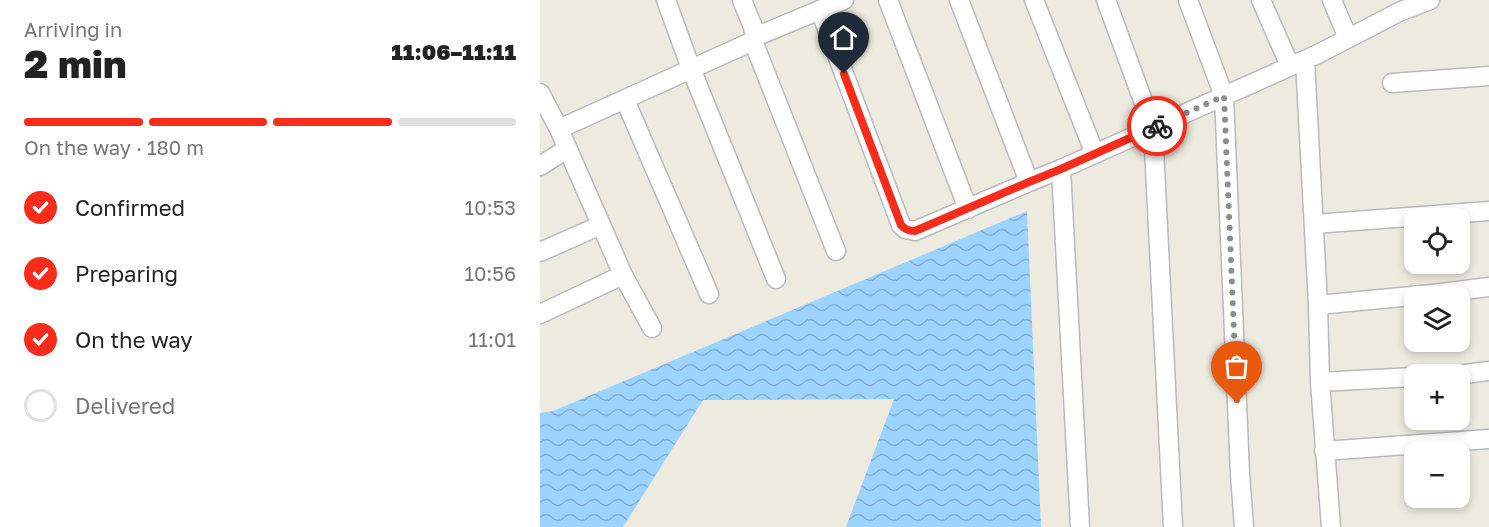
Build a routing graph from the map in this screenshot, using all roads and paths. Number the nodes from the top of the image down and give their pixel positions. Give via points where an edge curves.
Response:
1 (666, 0) edge
2 (741, 0) edge
3 (844, 0) edge
4 (888, 0) edge
5 (959, 0) edge
6 (1034, 0) edge
7 (1106, 0) edge
8 (1188, 0) edge
9 (1261, 0) edge
10 (1332, 0) edge
11 (1425, 1) edge
12 (820, 10) junction
13 (1348, 38) junction
14 (754, 39) junction
15 (1297, 63) junction
16 (692, 69) junction
17 (1489, 76) edge
18 (1392, 83) dead end
19 (540, 93) edge
20 (1224, 96) junction
21 (625, 100) junction
22 (1154, 128) junction
23 (559, 129) junction
24 (567, 149) junction
25 (1095, 154) junction
26 (540, 166) edge
27 (1061, 169) junction
28 (1029, 182) junction
29 (968, 209) junction
30 (1489, 211) edge
31 (1314, 224) junction
32 (601, 225) junction
33 (542, 246) edge
34 (836, 251) dead end
35 (623, 275) junction
36 (777, 279) dead end
37 (1489, 287) edge
38 (709, 294) dead end
39 (1318, 305) junction
40 (540, 314) edge
41 (652, 328) dead end
42 (1489, 371) edge
43 (1470, 373) edge
44 (1404, 378) edge
45 (1320, 382) junction
46 (1489, 439) edge
47 (1324, 452) junction
48 (1080, 527) edge
49 (1173, 527) edge
50 (1244, 527) edge
51 (1331, 527) edge

1 - 16 street
2 - 14 street
3 - 12 street
4 - 29 street
5 - 28 street
6 - 25 street
7 - 22 street
8 - 20 street
9 - 15 street
10 - 13 street
11 - 13 street
12 - 14 street
12 - 29 street via 901,225 915,231
13 - 15 street
14 - 16 street
14 - 34 street
15 - 20 street
15 - 31 street
16 - 21 street
16 - 36 street
17 - 18 street
19 - 23 street
20 - 22 street
20 - 50 street
21 - 23 street
21 - 38 street
22 - 25 street
22 - 49 street
23 - 24 street
24 - 26 street
24 - 32 street
25 - 27 street
27 - 28 street
27 - 48 street
28 - 29 street
30 - 31 street
31 - 39 street
32 - 33 street
32 - 35 street
35 - 40 street
35 - 41 street
37 - 39 street
39 - 45 street
42 - 43 street
44 - 45 street
45 - 47 street
46 - 47 street
47 - 51 street

